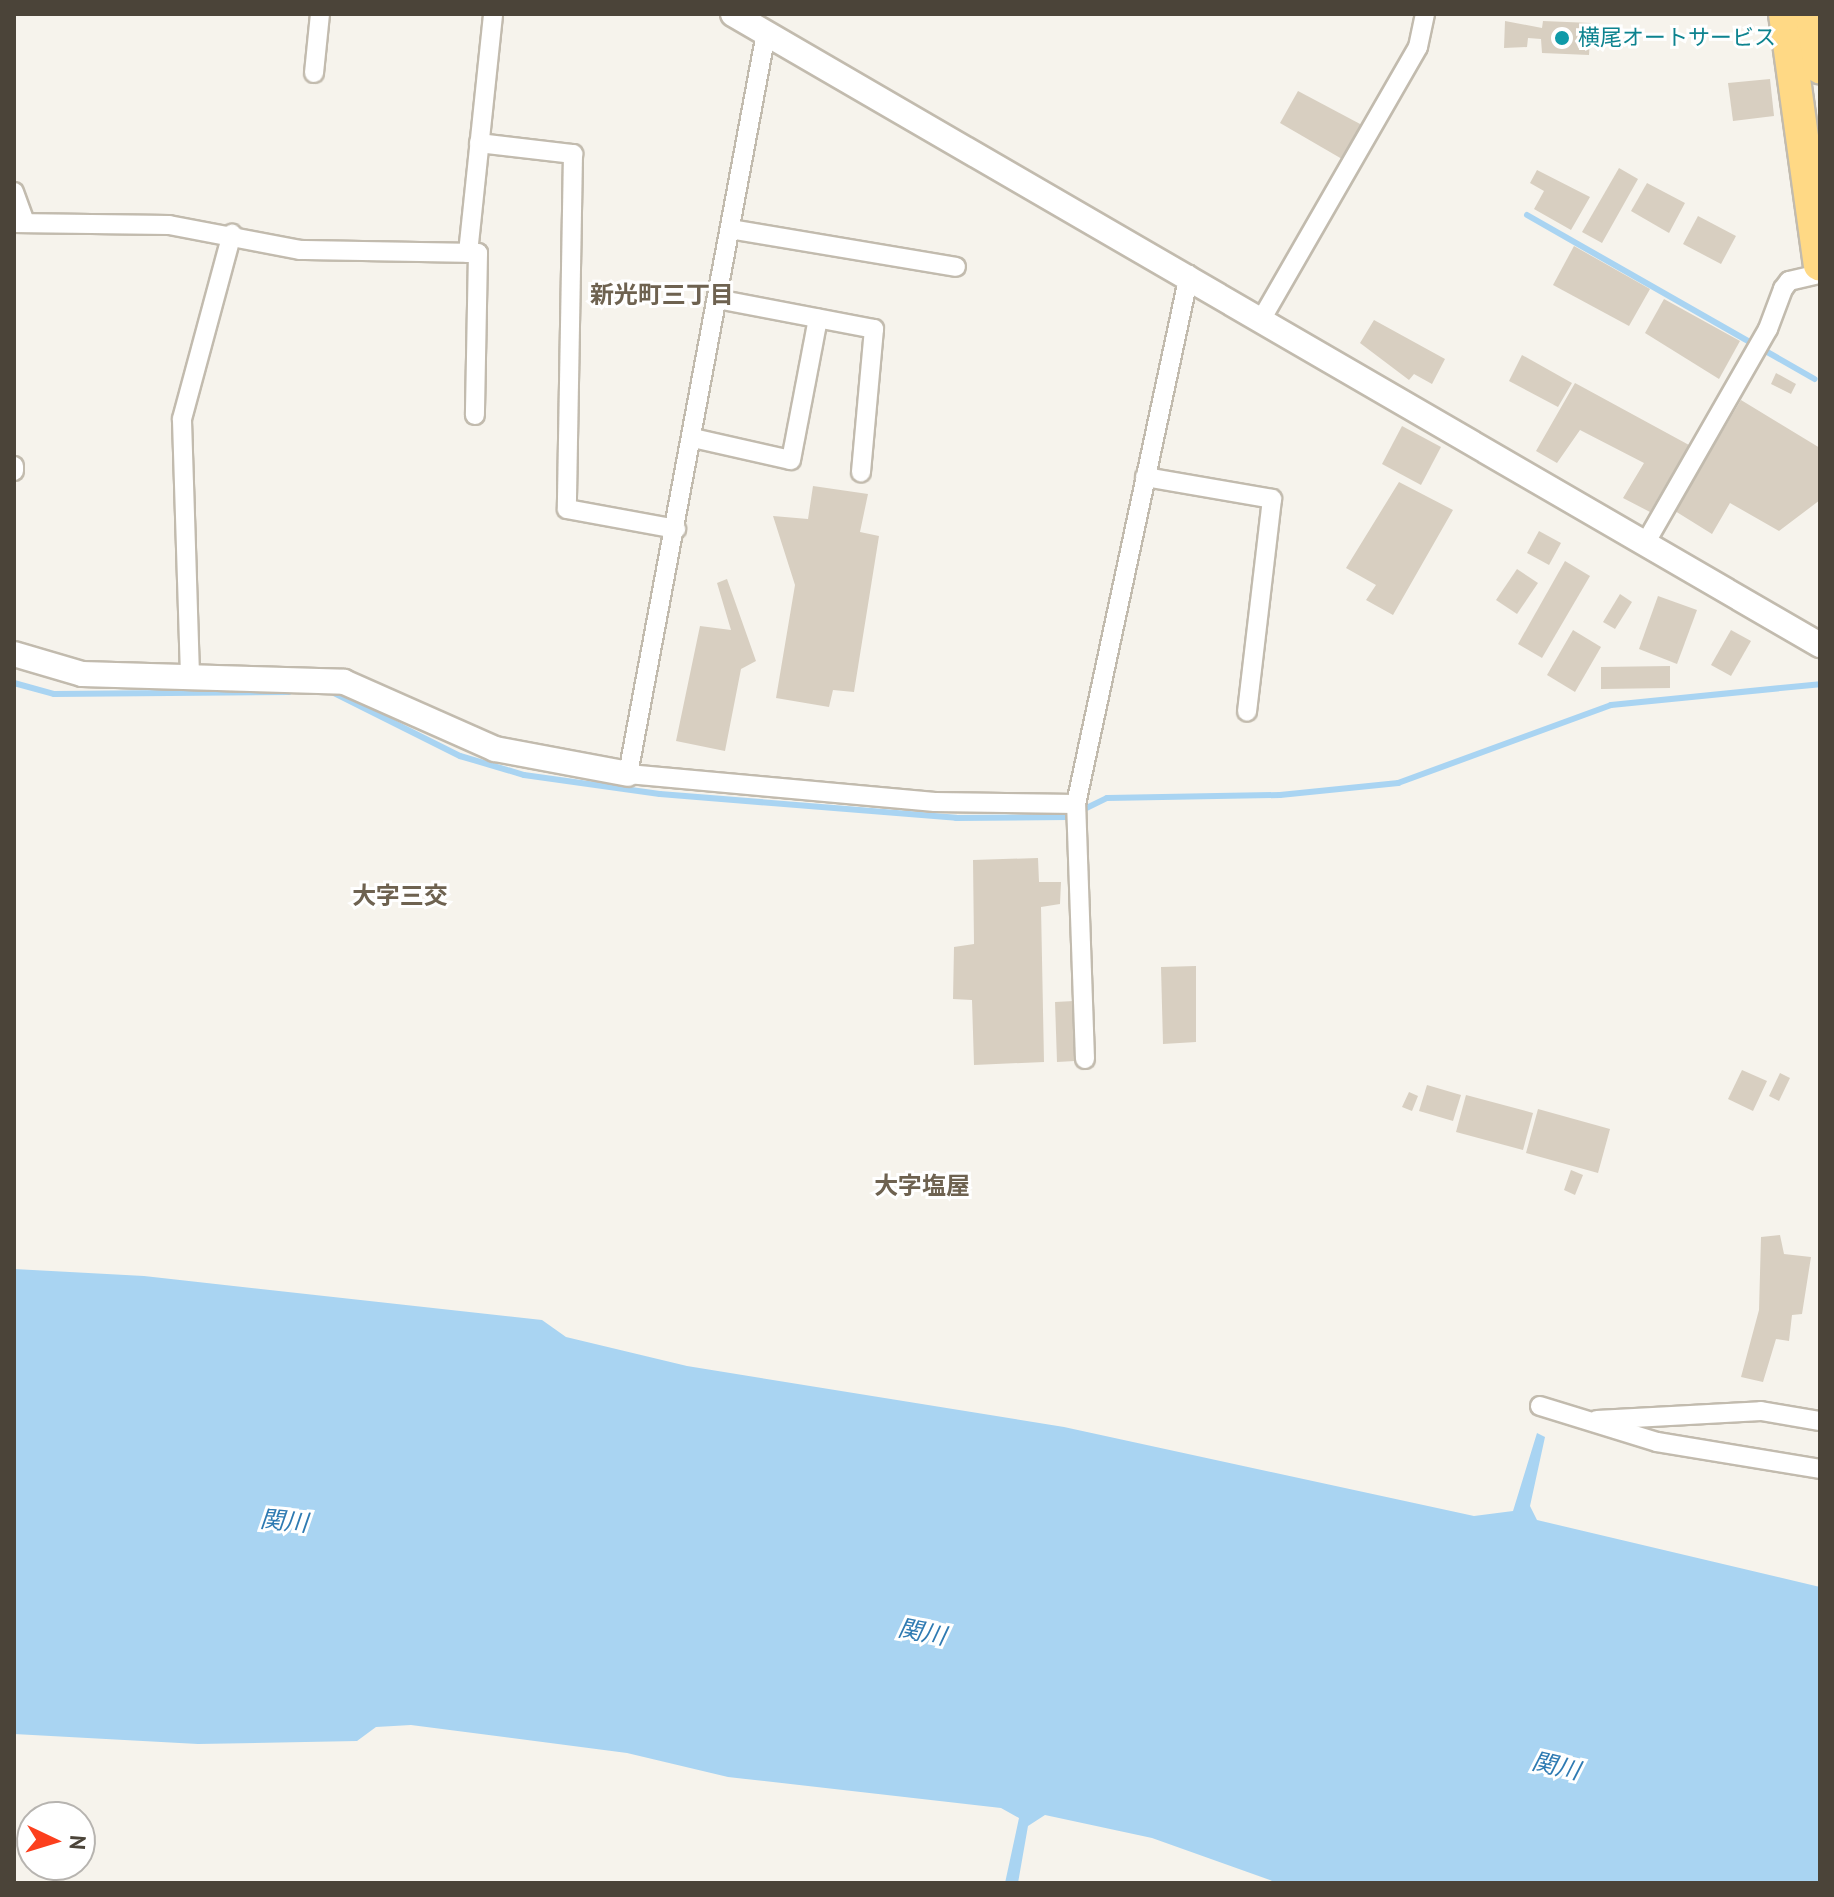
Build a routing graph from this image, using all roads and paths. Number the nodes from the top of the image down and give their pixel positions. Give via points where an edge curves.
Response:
1 (320, 14) edge
2 (493, 14) edge
3 (1425, 14) edge
4 (1785, 14) edge
5 (1812, 14) edge
6 (738, 15) edge
7 (766, 33) junction
8 (1820, 67) edge
9 (314, 73) dead end
10 (479, 143) junction
11 (14, 192) edge
12 (19, 223) edge
13 (730, 229) junction
14 (232, 234) junction
15 (468, 253) junction
16 (1820, 265) edge
17 (956, 267) dead end
18 (1820, 274) edge
19 (1189, 275) junction
20 (717, 299) junction
21 (818, 319) junction
22 (1261, 320) junction
23 (475, 415) dead end
24 (693, 438) junction
25 (861, 472) dead end
26 (1145, 477) junction
27 (676, 529) junction
28 (1646, 542) junction
29 (1820, 645) edge
30 (14, 654) edge
31 (190, 675) junction
32 (1247, 712) dead end
33 (628, 774) junction
34 (1076, 804) junction
35 (1085, 1059) dead end
36 (1820, 1421) edge
37 (1820, 1469) edge

1 - 9 street
2 - 10 street
3 - 22 street via 1418,47
4 - 16 highway
5 - 8 highway
6 - 7 street
7 - 13 street
7 - 19 street
10 - 15 street
10 - 27 street via 573,154 567,509
11 - 12 street
12 - 14 street via 169,225
13 - 17 street
13 - 20 street
14 - 15 street via 300,250
14 - 31 street via 182,419
15 - 23 street via 478,253
18 - 28 street via 1789,281 1783,289 1768,329
19 - 22 street
19 - 26 street
20 - 21 street
20 - 24 street
21 - 24 street via 791,460
21 - 25 street via 874,329
22 - 28 street
24 - 27 street
26 - 32 street via 1272,499
26 - 34 street
27 - 33 street
28 - 29 street
30 - 31 street via 82,674
31 - 33 street via 344,682 495,749
33 - 34 street via 935,802
34 - 35 street
36 - 37 street via 1761,1411 1597,1420 1540,1406 1657,1442

